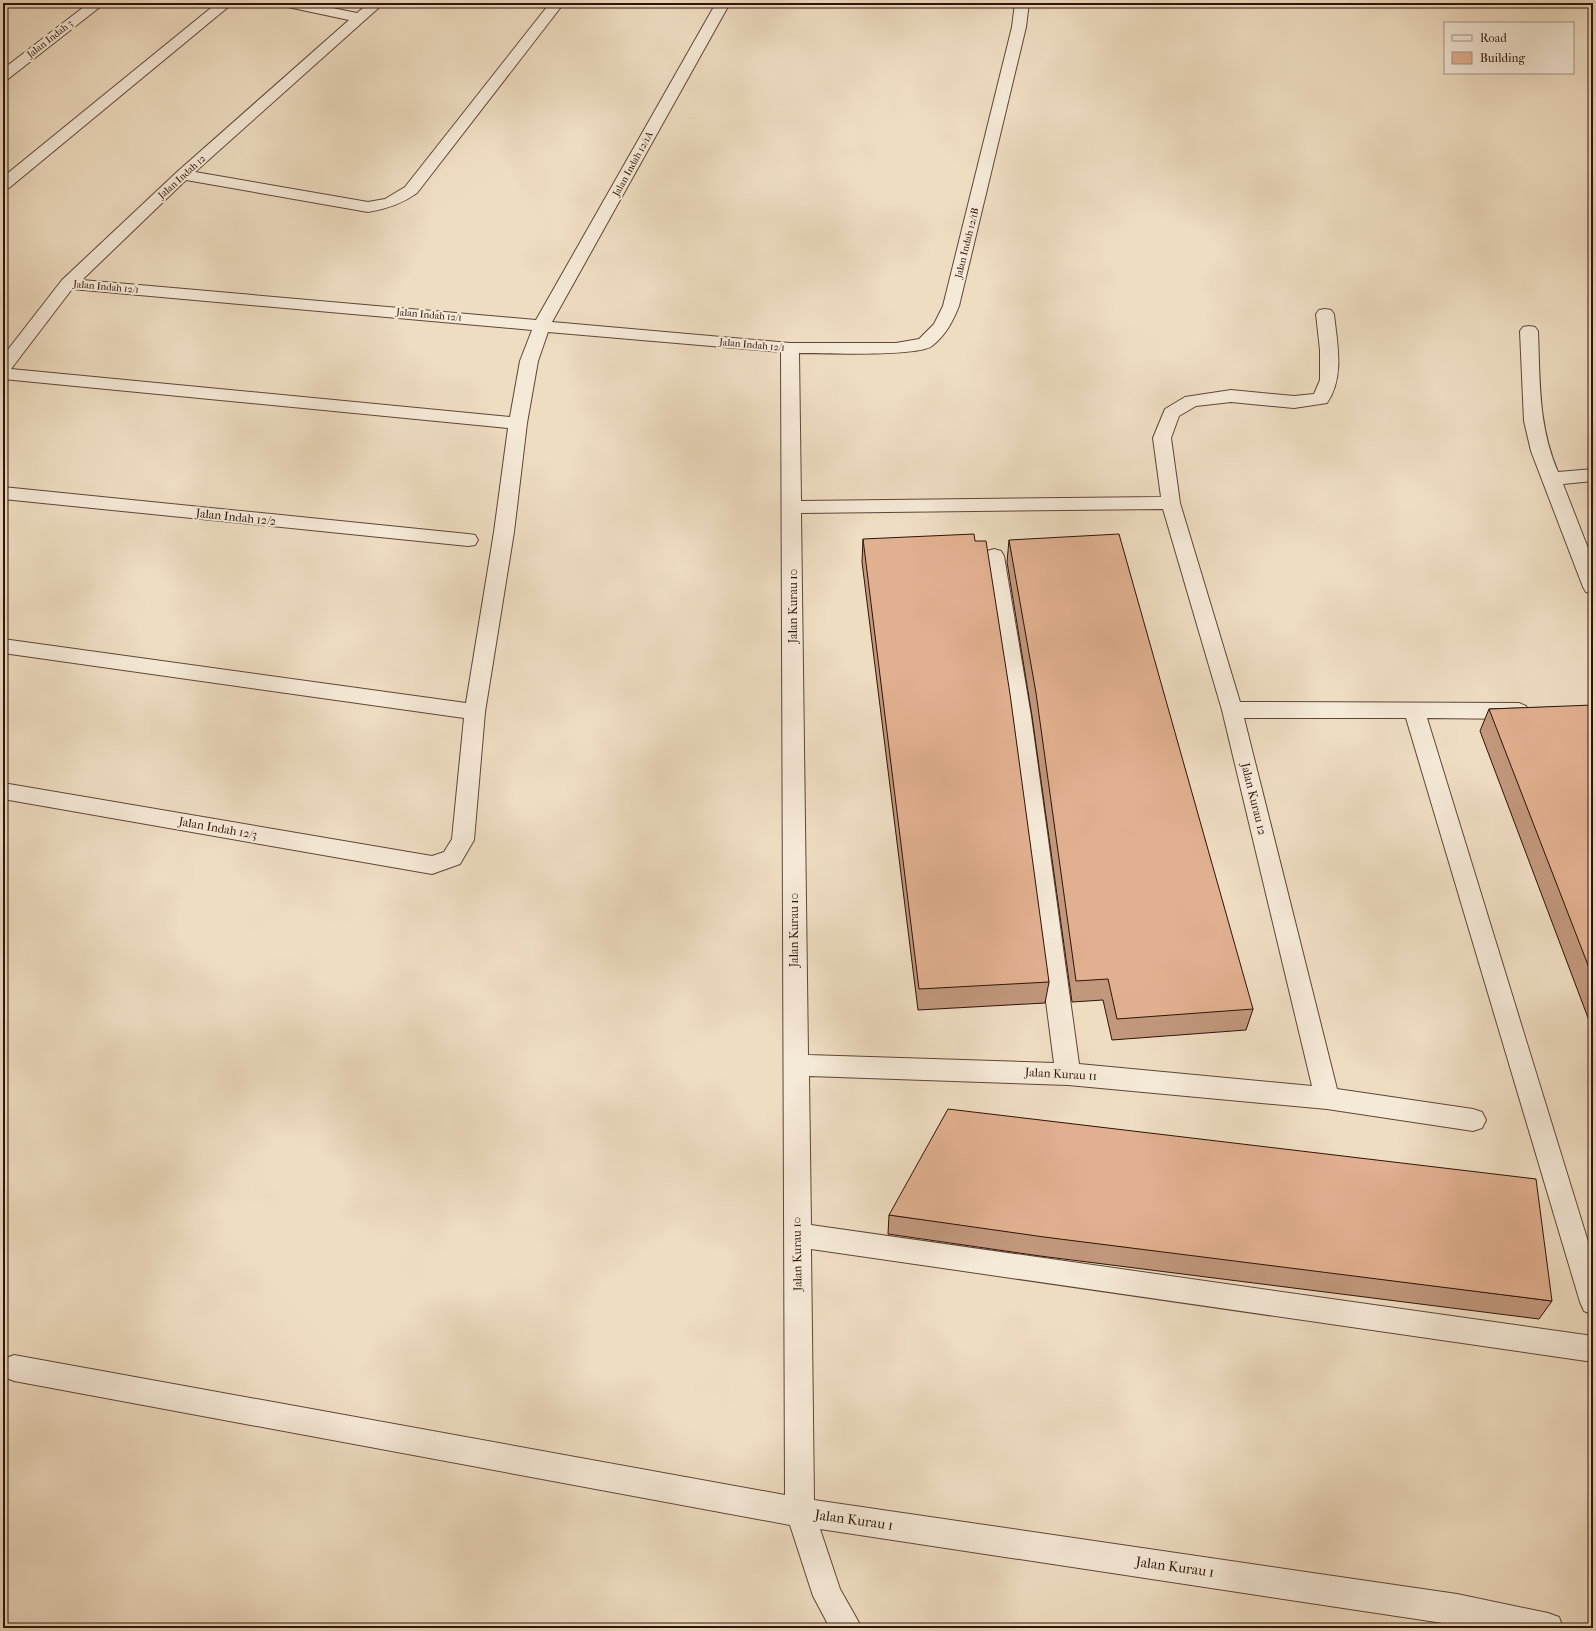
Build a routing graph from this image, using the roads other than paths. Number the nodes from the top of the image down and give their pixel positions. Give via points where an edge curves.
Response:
1 (98, 3) edge
2 (226, 3) edge
3 (288, 3) edge
4 (377, 3) edge
5 (557, 3) edge
6 (723, 3) edge
7 (1022, 3) edge
8 (360, 18) junction
9 (3, 76) edge
10 (183, 176) junction
11 (3, 185) edge
12 (68, 284) junction
13 (1325, 314) dead end
14 (542, 325) junction
15 (1529, 331) dead end
16 (790, 348) junction
17 (3, 368) edge
18 (3, 374) edge
19 (518, 423) junction
20 (1593, 475) edge
21 (1552, 478) junction
22 (3, 493) edge
23 (1171, 503) junction
24 (792, 507) junction
25 (468, 540) dead end
26 (994, 556) dead end
27 (1593, 587) edge
28 (3, 646) edge
29 (1232, 710) junction
30 (1414, 711) junction
31 (1539, 711) edge
32 (474, 712) junction
33 (3, 791) edge
34 (432, 865) joint
35 (795, 1065) junction
36 (1068, 1074) junction
37 (1327, 1098) junction
38 (1474, 1120) dead end
39 (797, 1235) junction
40 (1593, 1302) edge
41 (1593, 1349) edge
42 (14, 1368) dead end
43 (800, 1512) junction
44 (847, 1628) edge
45 (1548, 1628) edge

1 - 9 street, Jalan Indah 3
2 - 11 street
3 - 8 street
4 - 8 street, Jalan Indah 12
5 - 10 street via 411,190 398,200 384,206 368,207
6 - 14 street, Jalan Indah 12/1A
7 - 16 street, Jalan Indah 12/1B via 1019,27 966,249 951,306 942,326 926,343 896,348
8 - 10 street, Jalan Indah 12
10 - 12 street, Jalan Indah 12
12 - 14 street, Jalan Indah 12/1
12 - 17 street, Jalan Indah 12
13 - 23 street, Jalan Kurau 12 via 1329,380 1321,399 1294,402 1231,396 1191,401 1171,413 1162,438
14 - 16 street, Jalan Indah 12/1
14 - 19 street, Jalan Indah 12/1A via 529,361
15 - 21 street via 1533,421 1540,451
16 - 24 street, Jalan Kurau 10
18 - 19 street
19 - 32 street, Jalan Indah 12/1A via 504,532
20 - 21 street
21 - 27 street
22 - 25 street, Jalan Indah 12/2
23 - 24 street
23 - 29 street, Jalan Kurau 12
24 - 35 street, Jalan Kurau 10
26 - 36 street via 1020,716
28 - 32 street
29 - 30 street
29 - 37 street, Jalan Kurau 12
30 - 31 street
30 - 40 street
32 - 34 street, Jalan Indah 12/1A via 463,840 452,858
33 - 34 street, Jalan Indah 12/3
35 - 36 street, Jalan Kurau 11
35 - 39 street, Jalan Kurau 10
36 - 37 street, Jalan Kurau 11
37 - 38 street, Jalan Kurau 11
39 - 41 street
39 - 43 street, Jalan Kurau 10
42 - 43 street, Jalan Kurau 1
43 - 44 street, Jalan Kurau 10 via 828,1596
43 - 45 street, Jalan Kurau 1 via 1457,1609

